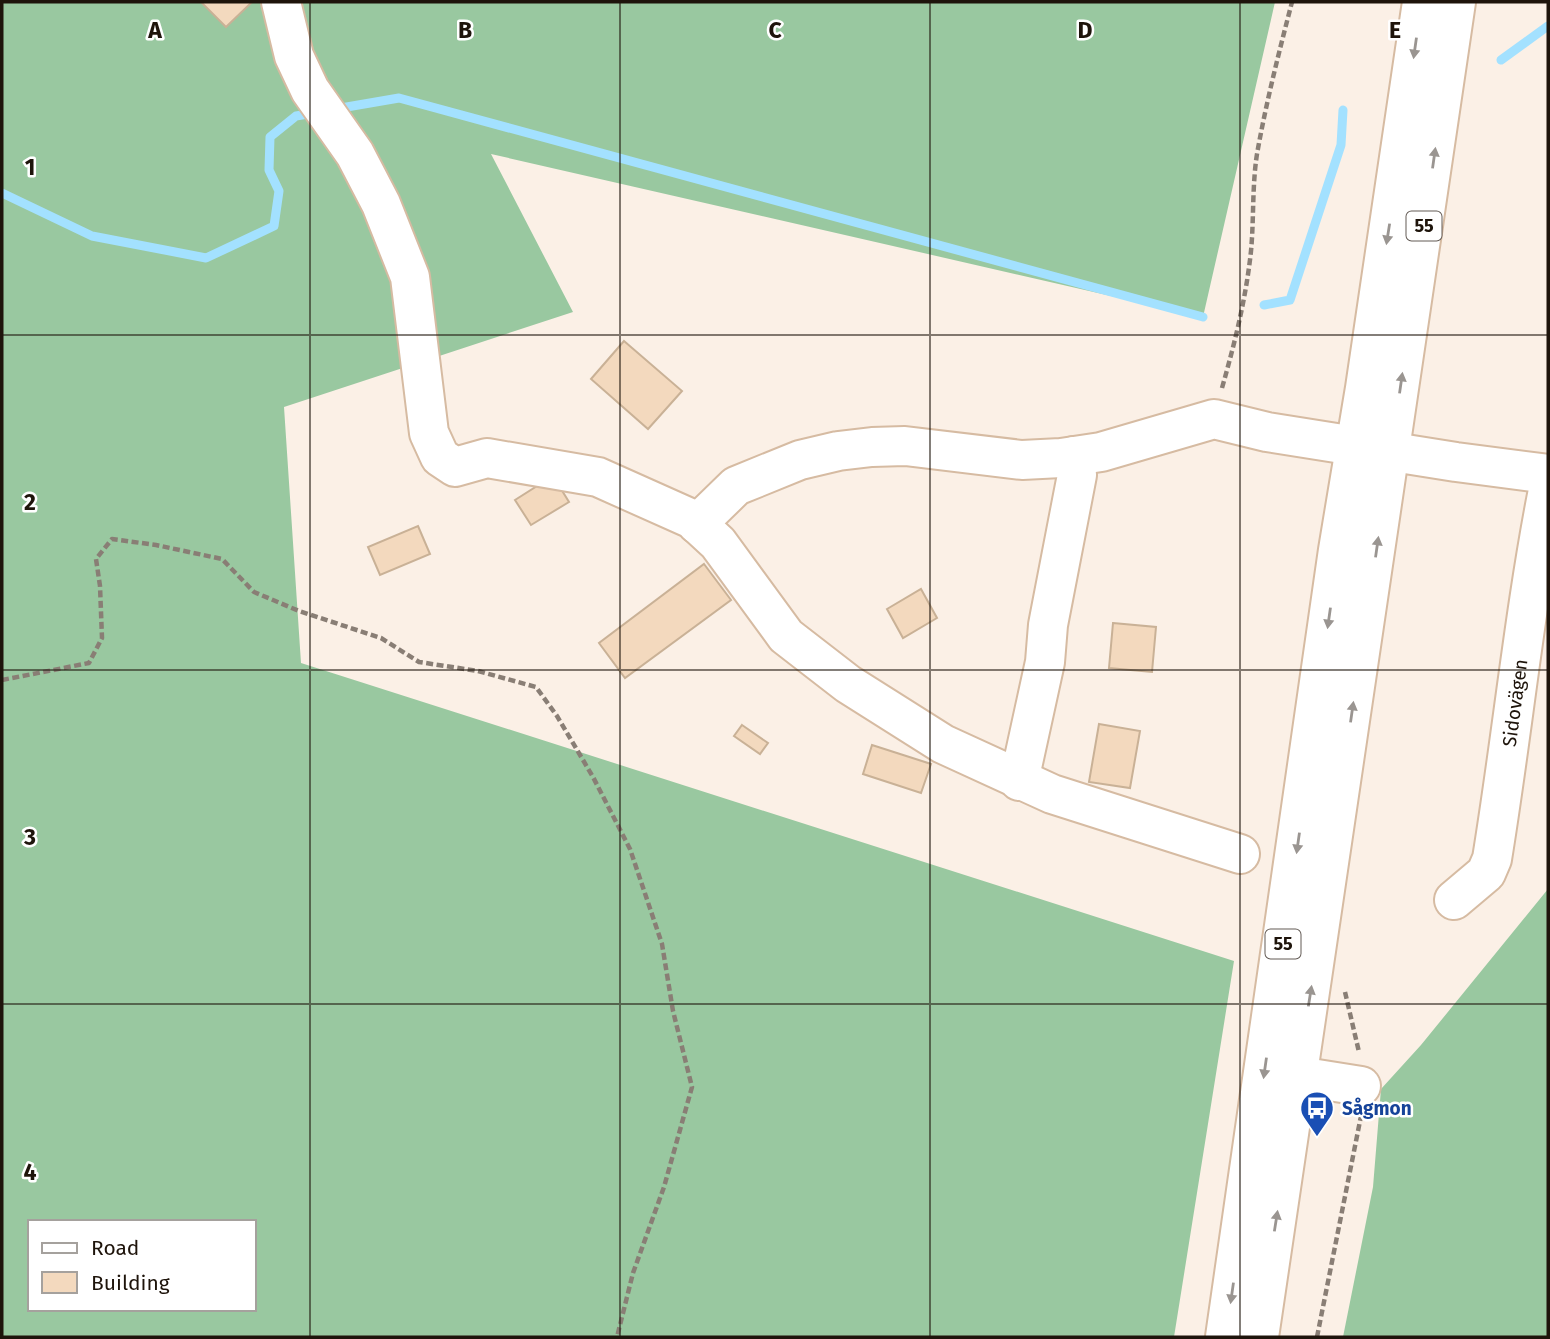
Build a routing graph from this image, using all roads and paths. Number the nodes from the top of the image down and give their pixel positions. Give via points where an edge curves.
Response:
1 (281, 2) edge
2 (1292, 2) edge
3 (1422, 2) edge
4 (1456, 2) edge
5 (1214, 419) junction
6 (1374, 448) junction
7 (1074, 456) junction
8 (1548, 474) edge
9 (1548, 490) edge
10 (695, 522) junction
11 (2, 680) edge
12 (1018, 780) junction
13 (1240, 854) dead end
14 (1454, 900) dead end
15 (1298, 1076) junction
16 (1362, 1086) dead end
17 (617, 1337) edge
18 (1225, 1337) edge
19 (1259, 1337) edge

1 - 10 main road via 294,56 310,90 355,154 410,277 429,433 440,457 455,467 487,458 598,477
2 - 5 path via 1256,157 1245,292
3 -> 6 main road, 55
6 -> 4 main road, 55
5 - 6 main road
5 - 7 main road
6 - 8 main road
15 -> 6 main road, 55
6 -> 18 main road, 55 via 1338,550
7 - 10 main road via 1022,460 905,446 838,451 800,460 736,486
7 - 12 main road via 1077,475 1053,592 1045,662
9 - 14 main road, Sidovägen via 1492,859 1486,873
10 - 12 main road via 718,543 786,636 848,684 943,744
11 - 17 path via 89,663 102,638 96,559 112,540 222,559 254,592 381,638 419,662 478,671 536,687 581,757 630,849 662,944 692,1087
12 - 13 main road
15 - 16 main road
19 -> 15 main road, 55

